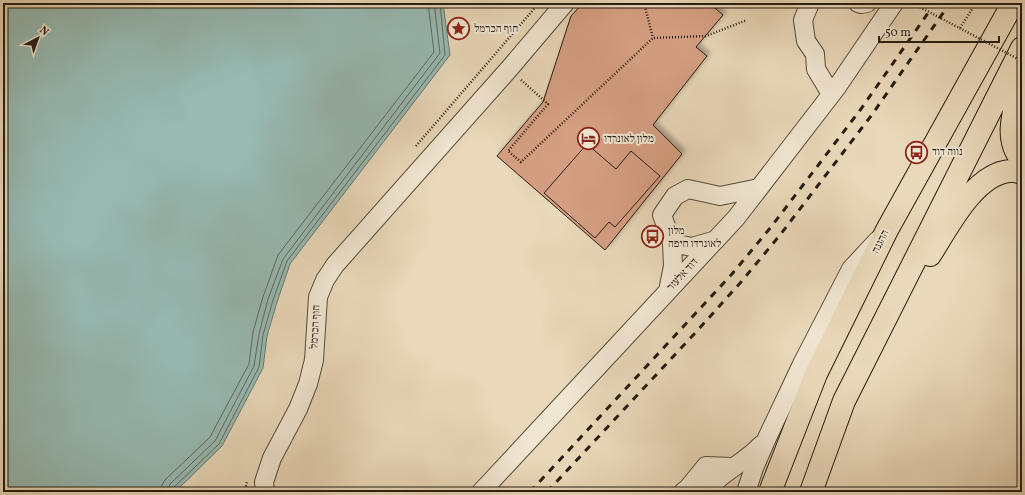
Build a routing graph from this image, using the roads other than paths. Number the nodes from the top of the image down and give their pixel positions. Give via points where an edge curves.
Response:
1 (565, 3) edge
2 (810, 3) edge
3 (858, 3) edge
4 (867, 3) edge
5 (894, 3) edge
6 (1013, 3) edge
7 (1022, 48) edge
8 (1022, 80) edge
9 (831, 94) junction
10 (1022, 160) edge
11 (1022, 173) edge
12 (759, 188) junction
13 (887, 230) junction
14 (716, 240) junction
15 (672, 243) junction
16 (668, 292) junction
17 (869, 350) junction
18 (767, 438) junction
19 (733, 467) junction
20 (265, 492) edge
21 (481, 492) edge
22 (683, 492) edge
23 (705, 492) edge
24 (746, 492) edge
25 (770, 492) edge
26 (811, 492) edge

1 - 20 street, חוף הכרמל via 335,265 325,280 318,297 314,360 308,384 272,458 264,482
2 - 9 street via 803,20 806,41 815,54 816,69
3 - 4 street
5 - 9 street, דוד אלעזר
6 - 13 highway, ההגנה
7 - 17 highway
8 - 10 highway via 1011,136
9 - 12 street, דוד אלעזר
11 - 17 highway via 1011,171 997,175 983,182 967,198
12 - 14 street, דוד אלעזר
12 - 15 street via 720,196 688,189 675,196 662,215
13 - 18 street via 851,269
13 - 25 highway, ההגנה via 816,374
14 - 15 street via 692,247
14 - 16 street, דוד אלעזר
15 - 16 street via 673,266
16 - 21 street, דוד אלעזר
17 - 26 highway via 844,401
18 - 19 street via 747,459
18 - 24 street
19 - 22 street via 706,466
19 - 23 street

